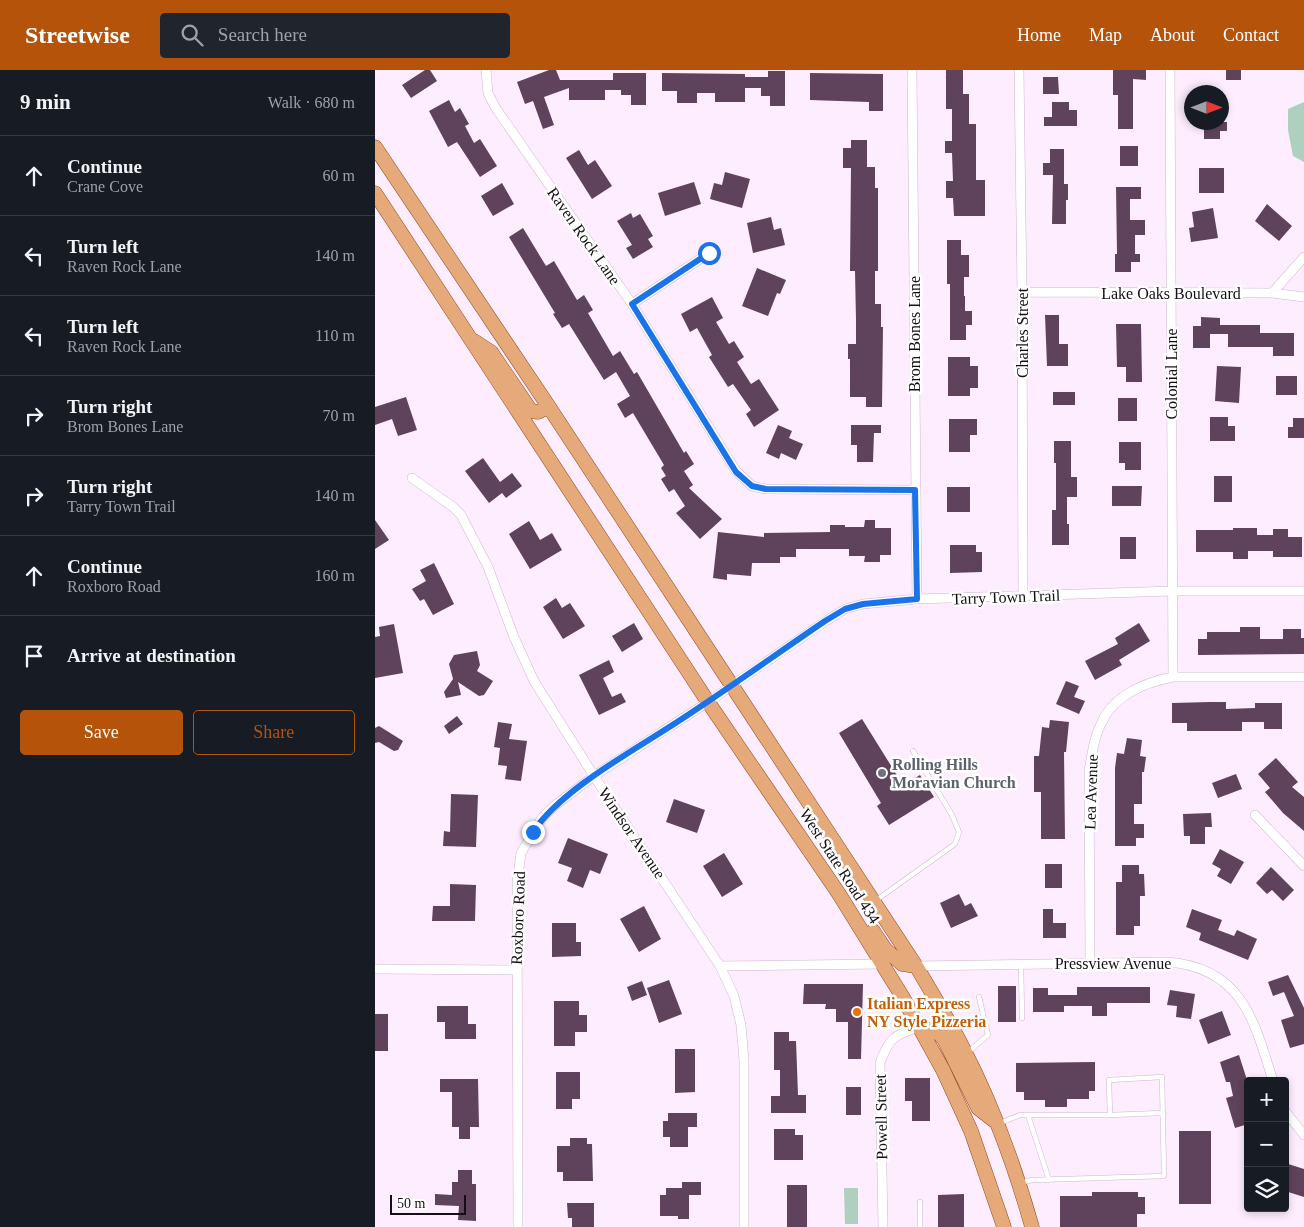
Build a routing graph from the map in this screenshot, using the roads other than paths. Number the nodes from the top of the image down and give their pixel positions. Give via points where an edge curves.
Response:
1 (486, 70) edge
2 (912, 70) edge
3 (1019, 70) edge
4 (1170, 70) edge
5 (375, 147) edge
6 (375, 193) edge
7 (709, 253) dead end
8 (1304, 257) edge
9 (1022, 292) junction
10 (1171, 293) junction
11 (1272, 293) junction
12 (1304, 297) edge
13 (632, 304) junction
14 (469, 337) junction
15 (549, 407) junction
16 (412, 478) dead end
17 (915, 490) junction
18 (1173, 591) junction
19 (1304, 591) edge
20 (1023, 597) junction
21 (917, 599) junction
22 (1173, 677) junction
23 (1304, 677) edge
24 (733, 685) junction
25 (708, 702) junction
26 (913, 751) dead end
27 (594, 776) junction
28 (1255, 815) dead end
29 (1304, 866) edge
30 (839, 894) junction
31 (874, 902) junction
32 (1090, 963) junction
33 (882, 964) junction
34 (1021, 964) junction
35 (720, 966) junction
36 (916, 966) junction
37 (375, 969) edge
38 (516, 970) junction
39 (979, 997) dead end
40 (1022, 1018) dead end
41 (919, 1027) junction
42 (966, 1054) junction
43 (1272, 1077) edge
44 (1163, 1113) junction
45 (1029, 1115) junction
46 (1110, 1115) junction
47 (1289, 1116) edge
48 (997, 1124) junction
49 (1304, 1135) edge
50 (1049, 1180) junction
51 (1019, 1183) junction
52 (920, 1202) dead end
53 (518, 1227) edge
54 (744, 1227) edge
55 (883, 1227) edge
56 (921, 1227) edge
57 (1004, 1227) edge
58 (1031, 1227) edge

1 - 13 street, Raven Rock Lane via 488,93 495,108
2 - 17 street, Brom Bones Lane
3 - 9 street, Charles Street
4 - 10 street, Colonial Lane
5 - 15 main road
6 - 14 main road, West State Road 434
7 - 13 street
8 - 11 street
9 - 10 street, Lake Oaks Boulevard
9 - 20 street, Charles Street
10 - 11 street, Lake Oaks Boulevard
10 - 18 street, Colonial Lane
11 - 12 street, Lake Oaks Boulevard
13 - 17 street, Raven Rock Lane via 736,472 752,486 766,489
14 - 15 main road via 491,352 531,411
14 - 25 main road, West State Road 434
15 - 24 main road
16 - 27 street, Windsor Avenue via 461,515 488,567 534,682
17 - 21 street, Brom Bones Lane
18 - 19 street, Tarry Town Trail
18 - 20 street, Tarry Town Trail
18 - 22 street, Colonial Lane
20 - 21 street, Tarry Town Trail
21 - 24 street, Tarry Town Trail via 872,602 845,609
22 - 23 street, Lea Avenue
22 - 32 street, Lea Avenue via 1142,686 1120,700 1103,720 1094,742 1089,771
24 - 25 street, Roxboro Road
24 - 31 main road
25 - 27 street, Roxboro Road
25 - 30 main road, West State Road 434
26 - 31 lane via 959,832 955,844
27 - 35 street, Windsor Avenue
27 - 38 street, Roxboro Road via 541,818 521,853 517,883
28 - 29 street
30 - 33 main road, West State Road 434
30 - 36 main road via 858,909 885,949 901,964
31 - 36 main road
32 - 34 street, Pressview Avenue
32 - 43 street, Pressview Avenue via 1187,964 1218,977 1235,992 1248,1011
33 - 35 street
33 - 41 main road, West State Road 434
34 - 36 street, Pressview Avenue
34 - 40 lane
35 - 54 street, Windsor Avenue via 734,996 741,1025
36 - 42 main road
37 - 38 street
38 - 53 street, Roxboro Road
39 - 42 lane via 988,1035
41 - 48 main road via 937,1032 944,1039 978,1108
41 - 55 street, Powell Street via 898,1034 886,1047 880,1063
41 - 57 main road, West State Road 434 via 971,1131
42 - 48 main road
44 - 46 lane
44 - 46 lane via 1162,1077 1109,1080
44 - 50 lane via 1164,1176
45 - 46 lane
45 - 48 lane
45 - 50 lane
47 - 49 street
48 - 51 main road
50 - 51 lane
51 - 58 main road
52 - 56 lane

